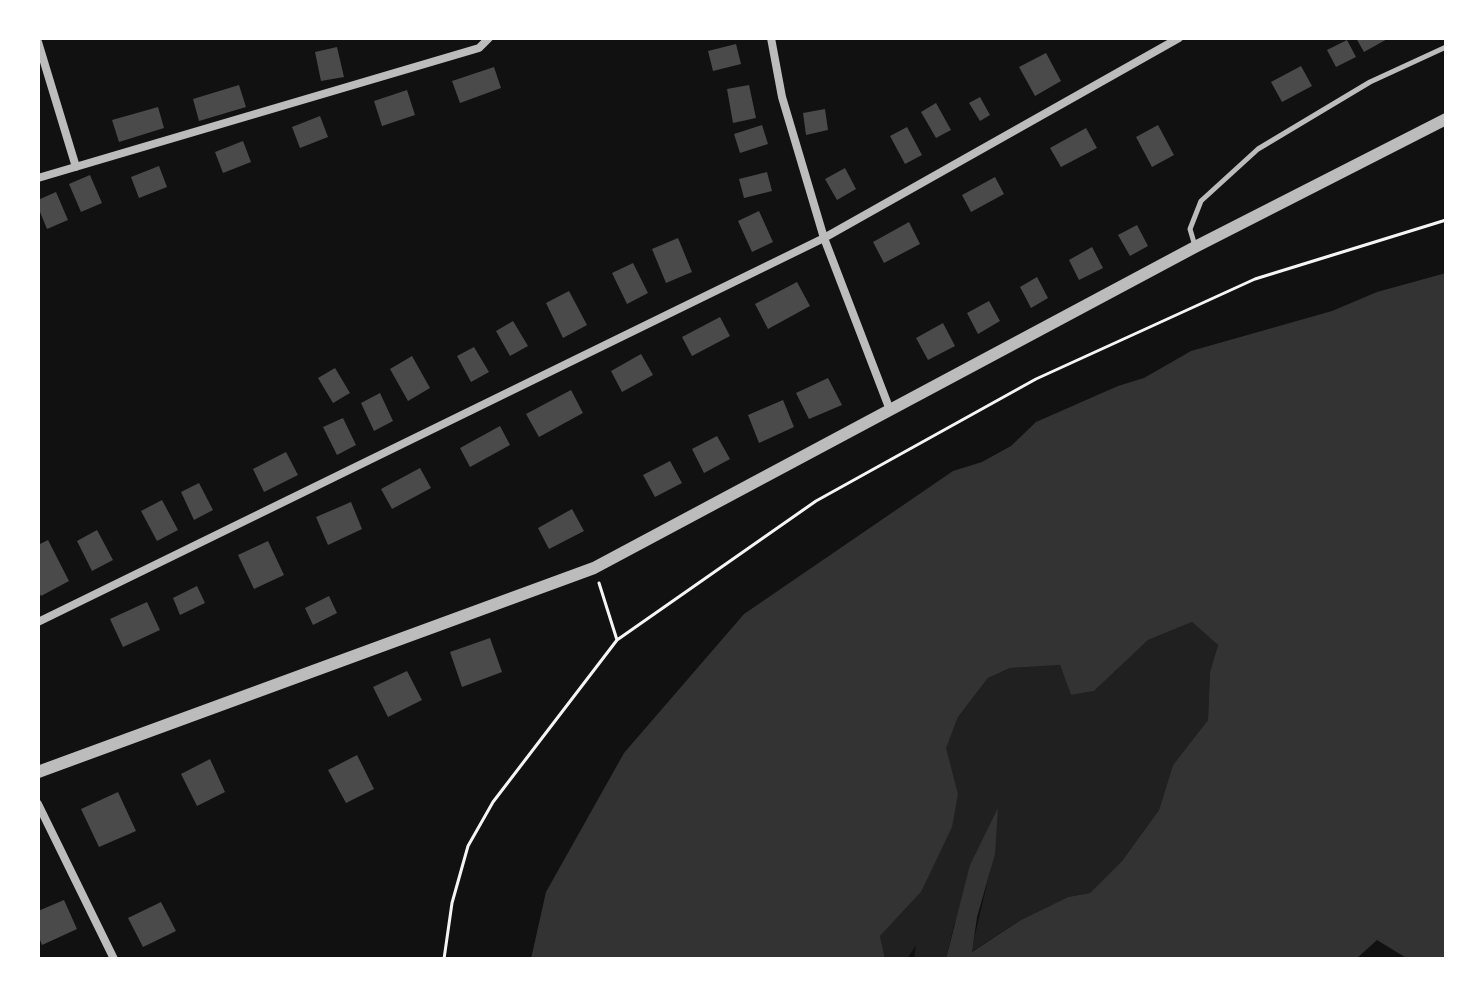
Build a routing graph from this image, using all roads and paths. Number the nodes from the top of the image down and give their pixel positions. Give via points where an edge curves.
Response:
1 (489, 38) edge
2 (771, 38) edge
3 (1179, 38) edge
4 (38, 42) edge
5 (1446, 47) edge
6 (1446, 119) edge
7 (76, 167) junction
8 (38, 178) edge
9 (1446, 220) edge
10 (824, 238) junction
11 (1195, 247) junction
12 (890, 410) junction
13 (594, 568) junction
14 (38, 622) edge
15 (617, 640) junction
16 (38, 772) edge
17 (38, 804) edge
18 (114, 959) edge
19 (444, 959) edge

1 - 7 street via 479,48
2 - 10 street via 782,97
3 - 10 street
4 - 7 street
5 - 11 lane via 1370,82 1258,149 1201,201 1190,229
6 - 11 street
7 - 8 street
9 - 15 path via 1255,279 1036,379 816,501
10 - 12 street
10 - 14 street
11 - 12 street
12 - 13 street
13 - 15 path
13 - 16 street
15 - 19 path via 493,802 468,846
17 - 18 street

